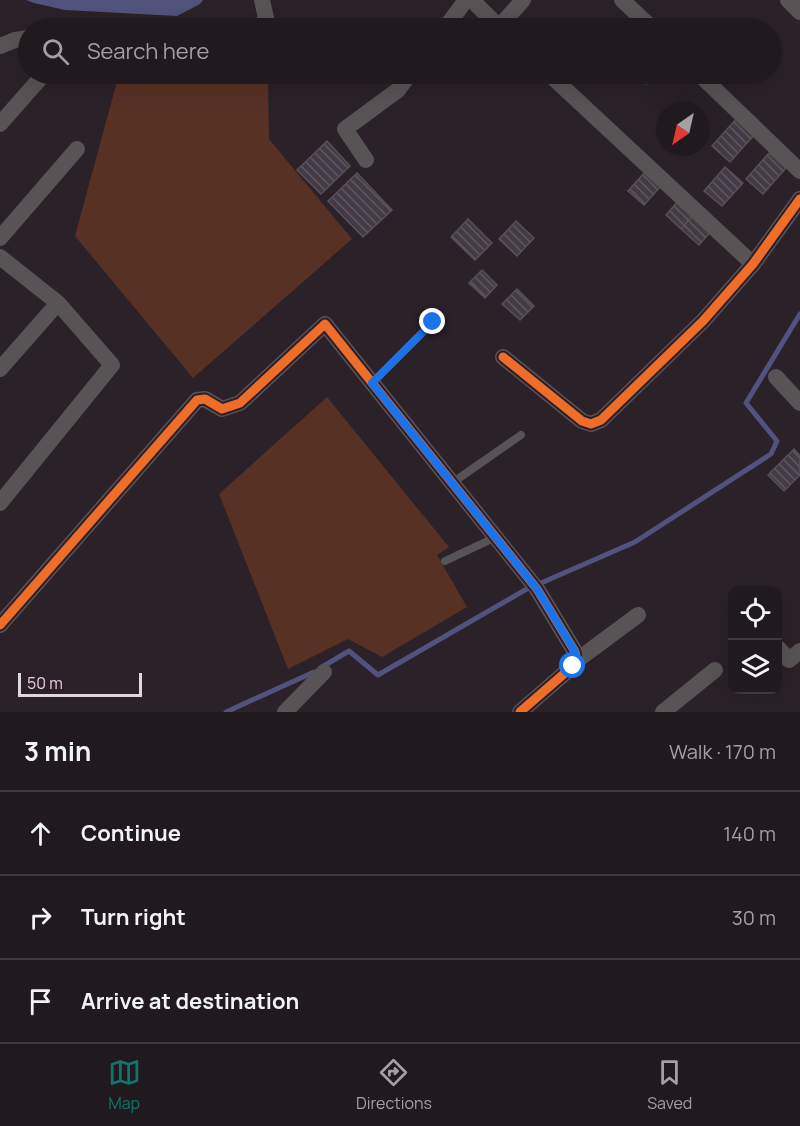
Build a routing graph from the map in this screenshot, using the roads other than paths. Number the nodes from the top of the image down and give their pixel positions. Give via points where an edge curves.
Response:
1 (262, 0) edge
2 (466, 0) edge
3 (472, 0) edge
4 (523, 0) edge
5 (622, 0) edge
6 (788, 0) edge
7 (800, 12) edge
8 (266, 18) edge
9 (452, 18) edge
10 (490, 18) edge
11 (508, 18) edge
12 (641, 18) edge
13 (18, 40) edge
14 (0, 46) edge
15 (35, 84) edge
16 (402, 84) edge
17 (560, 84) edge
18 (709, 84) edge
19 (0, 124) edge
20 (77, 149) dead end
21 (366, 160) dead end
22 (800, 171) edge
23 (800, 199) edge
24 (0, 238) edge
25 (0, 257) edge
26 (753, 264) junction
27 (58, 303) junction
28 (433, 322) dead end
29 (503, 357) dead end
30 (0, 369) edge
31 (776, 377) dead end
32 (372, 383) junction
33 (800, 403) edge
34 (521, 435) dead end
35 (452, 483) junction
36 (0, 503) edge
37 (496, 537) junction
38 (444, 561) dead end
39 (638, 615) dead end
40 (0, 625) edge
41 (800, 651) edge
42 (782, 653) edge
43 (576, 661) junction
44 (715, 670) dead end
45 (324, 672) dead end
46 (285, 712) edge
47 (520, 712) edge
48 (663, 712) edge

1 - 8 street
2 - 9 street
3 - 10 street
4 - 11 street
5 - 12 street
6 - 7 street
13 - 14 street
15 - 19 street
16 - 21 street via 345,129
17 - 26 street
18 - 22 street
20 - 24 street
23 - 26 street
25 - 27 street
26 - 29 street via 703,321 601,420 591,424 582,421
27 - 30 street
27 - 36 street via 112,365
28 - 32 lane
31 - 33 street
32 - 35 street
32 - 40 street via 325,324 240,403 222,409 205,399 197,400
34 - 35 lane
35 - 37 street
37 - 38 lane
37 - 43 street via 534,585 574,650
39 - 43 street
41 - 42 street via 789,660
43 - 47 street
44 - 48 street
45 - 46 street

